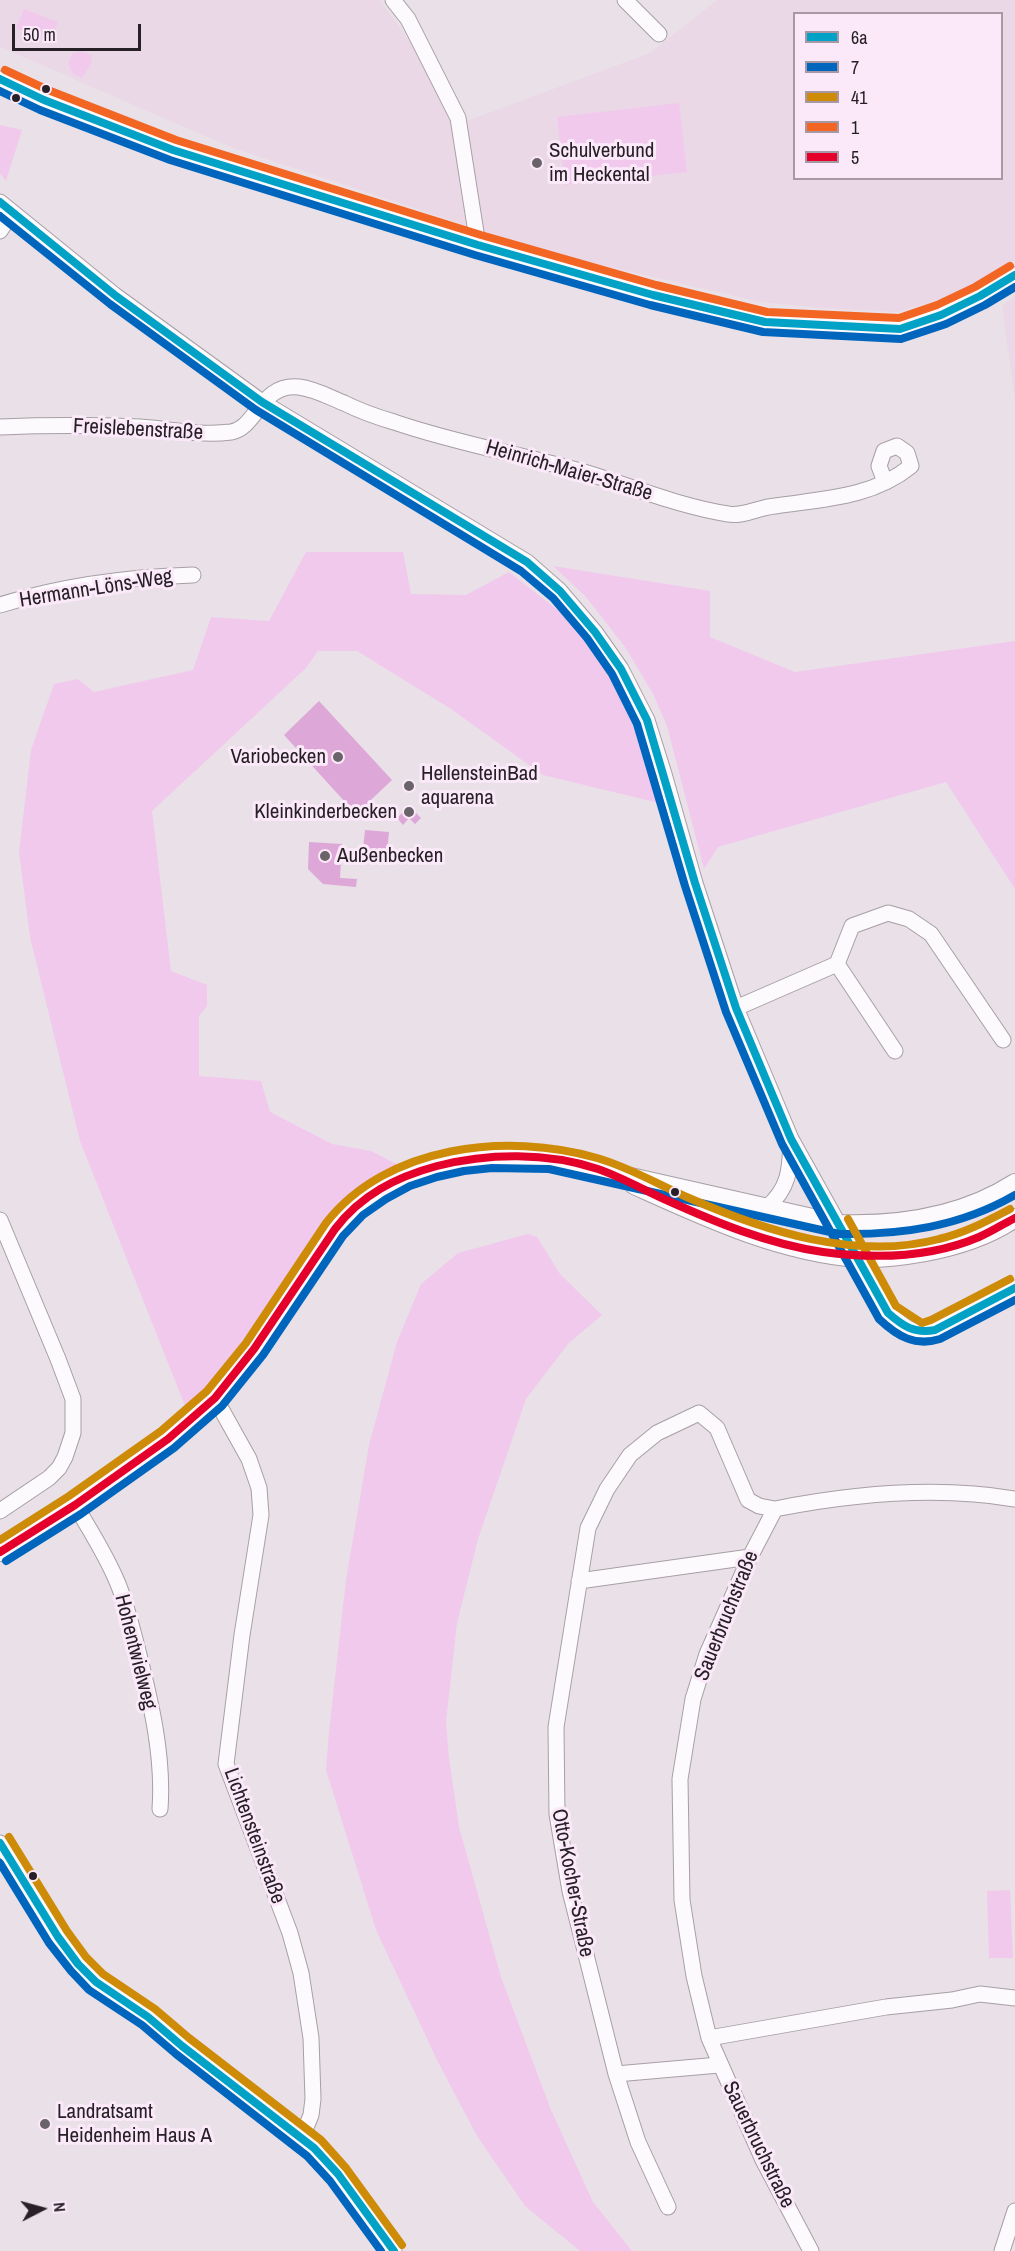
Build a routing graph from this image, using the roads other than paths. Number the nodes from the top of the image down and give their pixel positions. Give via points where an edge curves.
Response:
1 (393, 0) edge
2 (626, 0) edge
3 (659, 34) dead end
4 (0, 79) edge
5 (6, 207) edge
6 (0, 231) edge
7 (478, 244) junction
8 (1015, 275) edge
9 (262, 402) junction
10 (0, 427) edge
11 (885, 482) dead end
12 (193, 575) dead end
13 (0, 605) edge
14 (837, 964) junction
15 (736, 1008) junction
16 (1003, 1040) dead end
17 (895, 1051) dead end
18 (791, 1138) junction
19 (594, 1167) junction
20 (1015, 1183) edge
21 (766, 1208) junction
22 (1015, 1218) edge
23 (0, 1220) edge
24 (839, 1224) junction
25 (858, 1258) junction
26 (1015, 1288) edge
27 (215, 1398) junction
28 (1015, 1498) edge
29 (75, 1505) junction
30 (774, 1509) junction
31 (0, 1511) edge
32 (0, 1552) edge
33 (750, 1557) junction
34 (579, 1581) junction
35 (160, 1809) dead end
36 (0, 1843) edge
37 (1015, 1998) edge
38 (709, 2038) junction
39 (719, 2065) junction
40 (616, 2074) junction
41 (298, 2136) junction
42 (668, 2207) dead end
43 (1015, 2211) edge
44 (394, 2251) edge
45 (811, 2251) edge
46 (1002, 2251) edge

1 - 7 street via 408,19 458,118
2 - 3 street
4 - 7 street via 173,150
5 - 6 street
5 - 9 street via 116,296
7 - 8 street via 653,295 776,323 900,330 941,315
9 - 10 street, Freislebenstraße via 251,419 235,431 215,434 105,425
9 - 11 street, Heinrich-Maier-Straße via 282,388 312,389 391,422 434,435 582,471 730,515 833,499
9 - 15 street via 527,562 560,591 595,632 621,669 647,720
12 - 13 street, Hermann-Löns-Weg via 69,589
14 - 15 street
14 - 16 street via 852,926 888,913 909,919 931,934
14 - 17 street
15 - 18 street
18 - 21 street via 790,1168 783,1189
18 - 24 street
19 - 21 street
19 - 25 street via 708,1218 764,1238
19 - 27 street via 522,1156 457,1160 414,1173 371,1194 335,1229 254,1350
20 - 24 street via 970,1206 936,1217 874,1225
21 - 24 street
22 - 25 street via 944,1249
23 - 31 street via 73,1399 73,1433 59,1468
24 - 25 street
25 - 26 street via 888,1313 921,1334
27 - 29 street via 168,1439
27 - 41 street, Lichtensteinstraße via 249,1459 260,1488 261,1515 226,1764 290,1934 305,1996 313,2099 307,2125
28 - 30 street via 980,1493 912,1494 825,1499
29 - 32 street
29 - 35 street, Hohentwielweg via 117,1579 133,1630 148,1690 161,1771
30 - 33 street, Sauerbruchstraße
30 - 34 street, Otto-Kocher-Straße via 748,1500 717,1428 699,1413 657,1433 630,1455 588,1528
33 - 34 street
33 - 38 street, Sauerbruchstraße via 707,1654 693,1699 680,1779 682,1900
34 - 40 street, Otto-Kocher-Straße via 556,1727 557,1814 570,1892
36 - 41 street via 58,1937 96,1982 148,2017
37 - 38 street via 980,1994
38 - 39 street, Sauerbruchstraße
39 - 40 street
39 - 45 street, Sauerbruchstraße
40 - 42 street, Otto-Kocher-Straße via 638,2142
41 - 44 street via 328,2162
43 - 46 street

